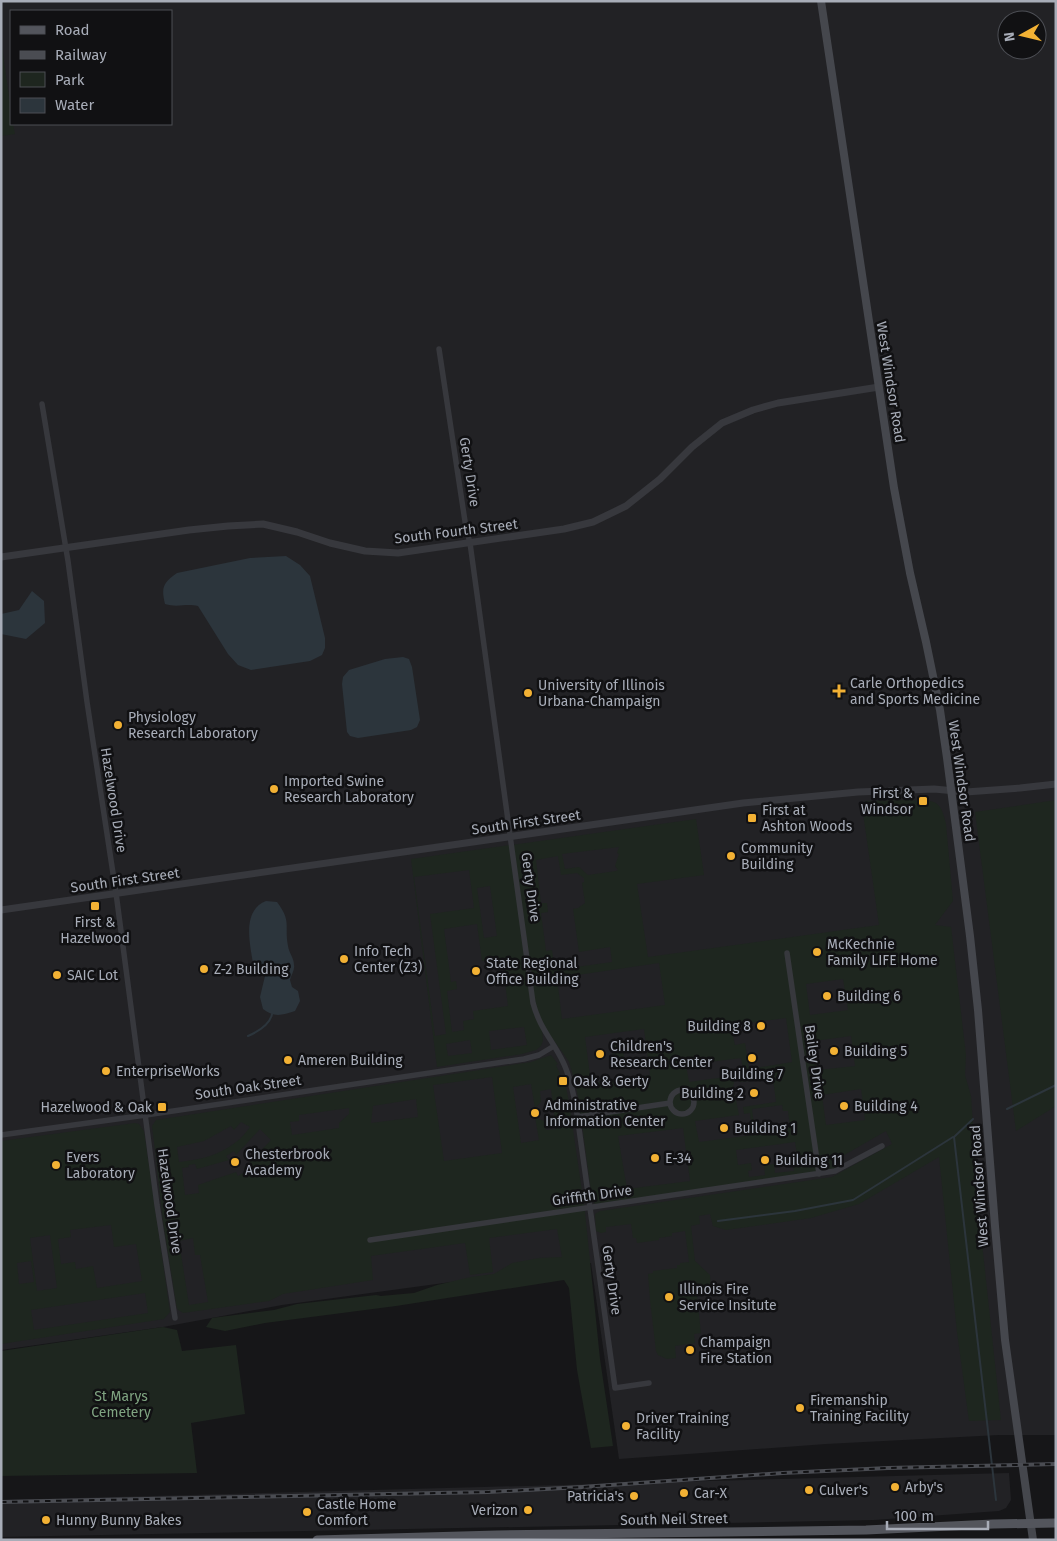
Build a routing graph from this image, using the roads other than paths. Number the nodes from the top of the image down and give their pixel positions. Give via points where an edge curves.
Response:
1 (821, 1) edge
2 (438, 349) dead end
3 (879, 387) junction
4 (42, 404) dead end
5 (470, 543) junction
6 (66, 548) junction
7 (1, 557) edge
8 (1056, 784) edge
9 (952, 790) junction
10 (511, 836) junction
11 (116, 893) junction
12 (1, 910) edge
13 (787, 953) dead end
14 (554, 1046) junction
15 (670, 1103) junction
16 (146, 1115) junction
17 (577, 1117) junction
18 (1, 1135) edge
19 (882, 1146) dead end
20 (819, 1174) junction
21 (589, 1208) junction
22 (370, 1240) dead end
23 (175, 1318) dead end
24 (649, 1383) dead end
25 (1056, 1522) edge
26 (1031, 1523) junction
27 (729, 1536) edge
28 (317, 1540) edge
29 (330, 1540) edge
30 (1033, 1540) edge

1 - 3 main road, West Windsor Road
2 - 5 street, Gerty Drive
3 - 5 street, South Fourth Street via 778,403 722,423 692,447 660,480 626,506 593,522
3 - 9 main road, West Windsor Road via 894,488 940,710
4 - 6 street, Hazelwood Drive
5 - 6 street, South Fourth Street via 398,553 365,551 263,524 189,530
5 - 10 street, Gerty Drive
6 - 7 street, South Fourth Street
6 - 11 street, Hazelwood Drive
8 - 9 street, South First Street via 966,792
9 - 10 street, South First Street via 858,792 771,800
9 - 26 main road, West Windsor Road via 978,1010 1005,1340
10 - 11 street, South First Street
10 - 14 street, Gerty Drive via 533,1003 538,1020
11 - 12 street, South First Street
11 - 16 street, Hazelwood Drive
13 - 20 street, Bailey Drive
14 - 16 street, South Oak Street via 524,1060
14 - 17 street, Gerty Drive via 568,1073
15 - 15 street via 681,1114 688,1112 694,1102 686,1090 678,1090
15 - 17 street
16 - 18 street, South Oak Street
16 - 23 street, Hazelwood Drive
17 - 21 street, Gerty Drive
19 - 20 street, Griffith Drive via 835,1171
20 - 21 street, Griffith Drive
21 - 22 street, Griffith Drive
21 - 24 street, Gerty Drive via 616,1388
25 - 26 main road, South Neil Street
26 - 27 main road, South Neil Street
26 - 30 main road, West Windsor Road
27 - 29 main road, South Neil Street via 497,1535
28 - 29 main road, South Neil Street

